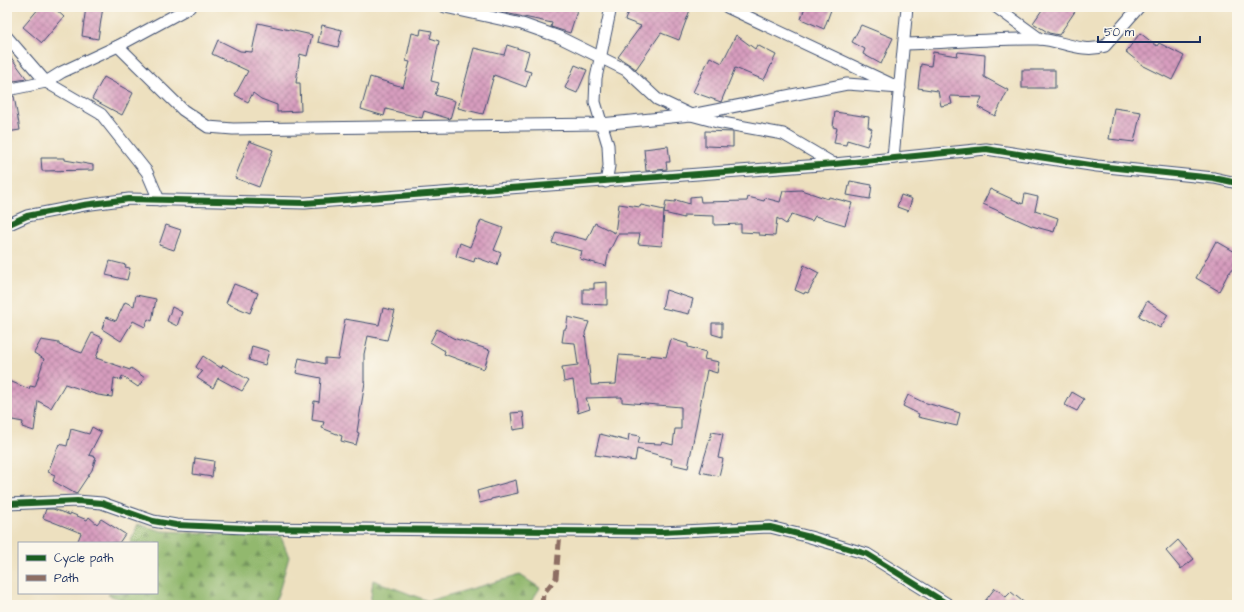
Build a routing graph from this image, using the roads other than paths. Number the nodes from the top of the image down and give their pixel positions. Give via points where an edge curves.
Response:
1 (190, 7) edge
2 (445, 7) edge
3 (610, 7) edge
4 (727, 7) edge
5 (907, 7) edge
6 (996, 7) edge
7 (1139, 7) edge
8 (7, 37) edge
9 (1040, 39) junction
10 (904, 44) junction
11 (118, 46) junction
12 (601, 58) junction
13 (46, 82) junction
14 (900, 88) junction
15 (7, 90) edge
16 (691, 115) junction
17 (601, 124) junction
18 (893, 158) junction
19 (834, 164) junction
20 (606, 182) junction
21 (1237, 183) edge
22 (159, 200) junction
23 (7, 225) edge
24 (7, 504) edge
25 (948, 605) edge

1 - 11 street
2 - 12 street via 522,24 559,37
3 - 12 street
4 - 14 street
5 - 10 street
6 - 9 street
7 - 9 street via 1105,46 1097,49 1073,47
8 - 13 street
9 - 10 street
10 - 14 street
11 - 13 street
11 - 17 street via 183,110 208,127 233,129
12 - 16 street via 626,70 657,99
12 - 17 street via 596,78 595,102
13 - 15 street
13 - 22 street via 101,114 147,172
14 - 16 street via 847,84
14 - 18 street
16 - 17 street
16 - 19 street via 783,134
17 - 20 street via 608,145 609,166
18 - 19 street
18 - 21 street via 986,149
19 - 20 street
20 - 22 street via 306,203
22 - 23 street via 129,199 84,205 27,216
24 - 25 street via 77,501 102,503 153,521 176,525 245,528 661,532 770,527 810,536 867,554

